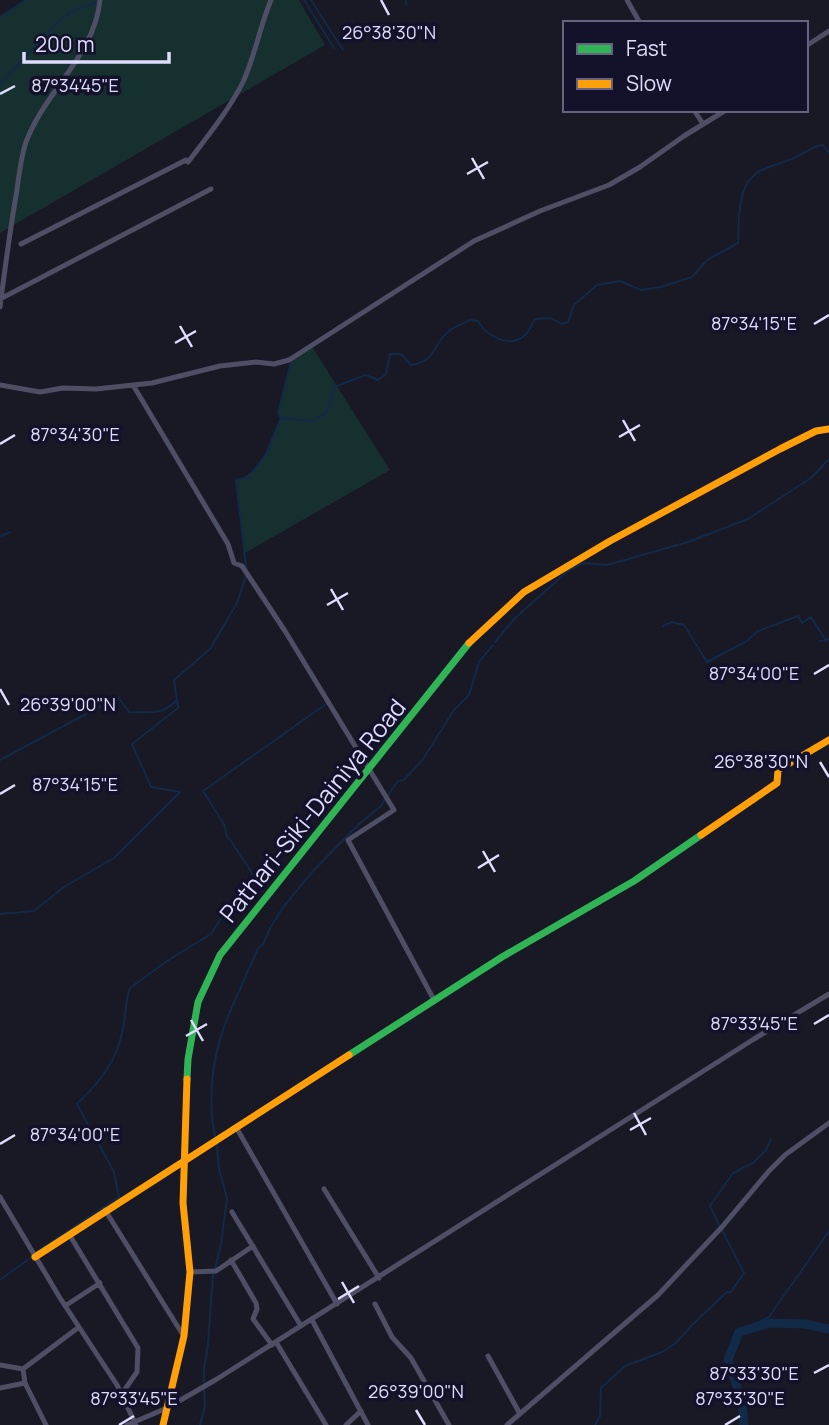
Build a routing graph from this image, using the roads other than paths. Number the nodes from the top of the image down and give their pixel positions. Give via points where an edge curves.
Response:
1 (100, 0) edge
2 (271, 0) edge
3 (627, 0) edge
4 (639, 21) edge
5 (829, 31) edge
6 (808, 45) edge
7 (695, 112) edge
8 (723, 112) edge
9 (703, 124) junction
10 (211, 190) dead end
11 (21, 244) dead end
12 (1, 299) edge
13 (0, 307) edge
14 (0, 385) edge
15 (133, 385) junction
16 (829, 429) edge
17 (829, 740) edge
18 (368, 770) junction
19 (829, 994) edge
20 (434, 1000) junction
21 (829, 1123) edge
22 (236, 1127) junction
23 (183, 1160) junction
24 (324, 1189) dead end
25 (0, 1197) edge
26 (105, 1210) junction
27 (232, 1212) dead end
28 (69, 1234) junction
29 (253, 1246) junction
30 (34, 1257) junction
31 (230, 1260) junction
32 (190, 1272) junction
33 (379, 1278) junction
34 (100, 1283) junction
35 (337, 1304) junction
36 (375, 1304) dead end
37 (65, 1306) junction
38 (312, 1320) junction
39 (301, 1326) junction
40 (79, 1327) junction
41 (184, 1336) junction
42 (274, 1343) junction
43 (488, 1356) dead end
44 (0, 1365) edge
45 (23, 1369) junction
46 (25, 1384) junction
47 (0, 1388) edge
48 (121, 1395) junction
49 (167, 1408) junction
50 (360, 1411) junction
51 (520, 1414) junction
52 (135, 1423) edge
53 (46, 1425) edge
54 (127, 1425) edge
55 (163, 1425) edge
56 (326, 1425) edge
57 (346, 1425) edge
58 (369, 1425) edge
59 (449, 1425) edge
60 (507, 1425) edge

1 - 12 street via 95,27 80,56 56,87 26,142
2 - 11 street via 244,80 187,161
3 - 4 street
5 - 6 street
7 - 9 street
8 - 9 street
9 - 15 street via 609,185 474,241 289,360 220,366
10 - 12 street
12 - 13 street
14 - 15 street via 40,392
15 - 18 street via 228,544 234,563 242,566 285,631
16 - 18 main road, Pathari-Siki-Dainiya Road via 780,449 524,592 466,646
17 - 20 main road via 778,770 776,783 765,792 634,881
18 - 20 street via 394,810 348,841
18 - 23 main road, Pathari-Siki-Dainiya Road via 220,955 208,977 190,1040
19 - 33 street
20 - 22 main road
21 - 51 street via 769,1171 657,1295
22 - 23 main road
22 - 35 street
23 - 26 main road
23 - 32 main road, Pathari-Siki-Dainiya Road
24 - 33 street
25 - 30 street
26 - 28 main road
26 - 41 street
27 - 29 street
28 - 30 main road
28 - 34 street
29 - 31 street
29 - 39 street
30 - 37 street
31 - 32 street via 216,1271
31 - 42 street via 256,1303 253,1319
32 - 41 main road, Pathari-Siki-Dainiya Road
33 - 35 street
34 - 37 street
34 - 48 street via 138,1348 137,1372
35 - 38 street
36 - 59 street
37 - 40 street
38 - 39 street
38 - 50 street
39 - 42 street
40 - 45 street
40 - 48 street
41 - 49 main road, Pathari-Siki-Dainiya Road
42 - 49 street
42 - 56 street
43 - 51 street
44 - 45 street
45 - 46 street
46 - 47 street
46 - 53 street
48 - 52 street
49 - 52 street
49 - 55 main road, Pathari-Siki-Dainiya Road
50 - 57 street
50 - 58 street
51 - 60 street
52 - 54 street

